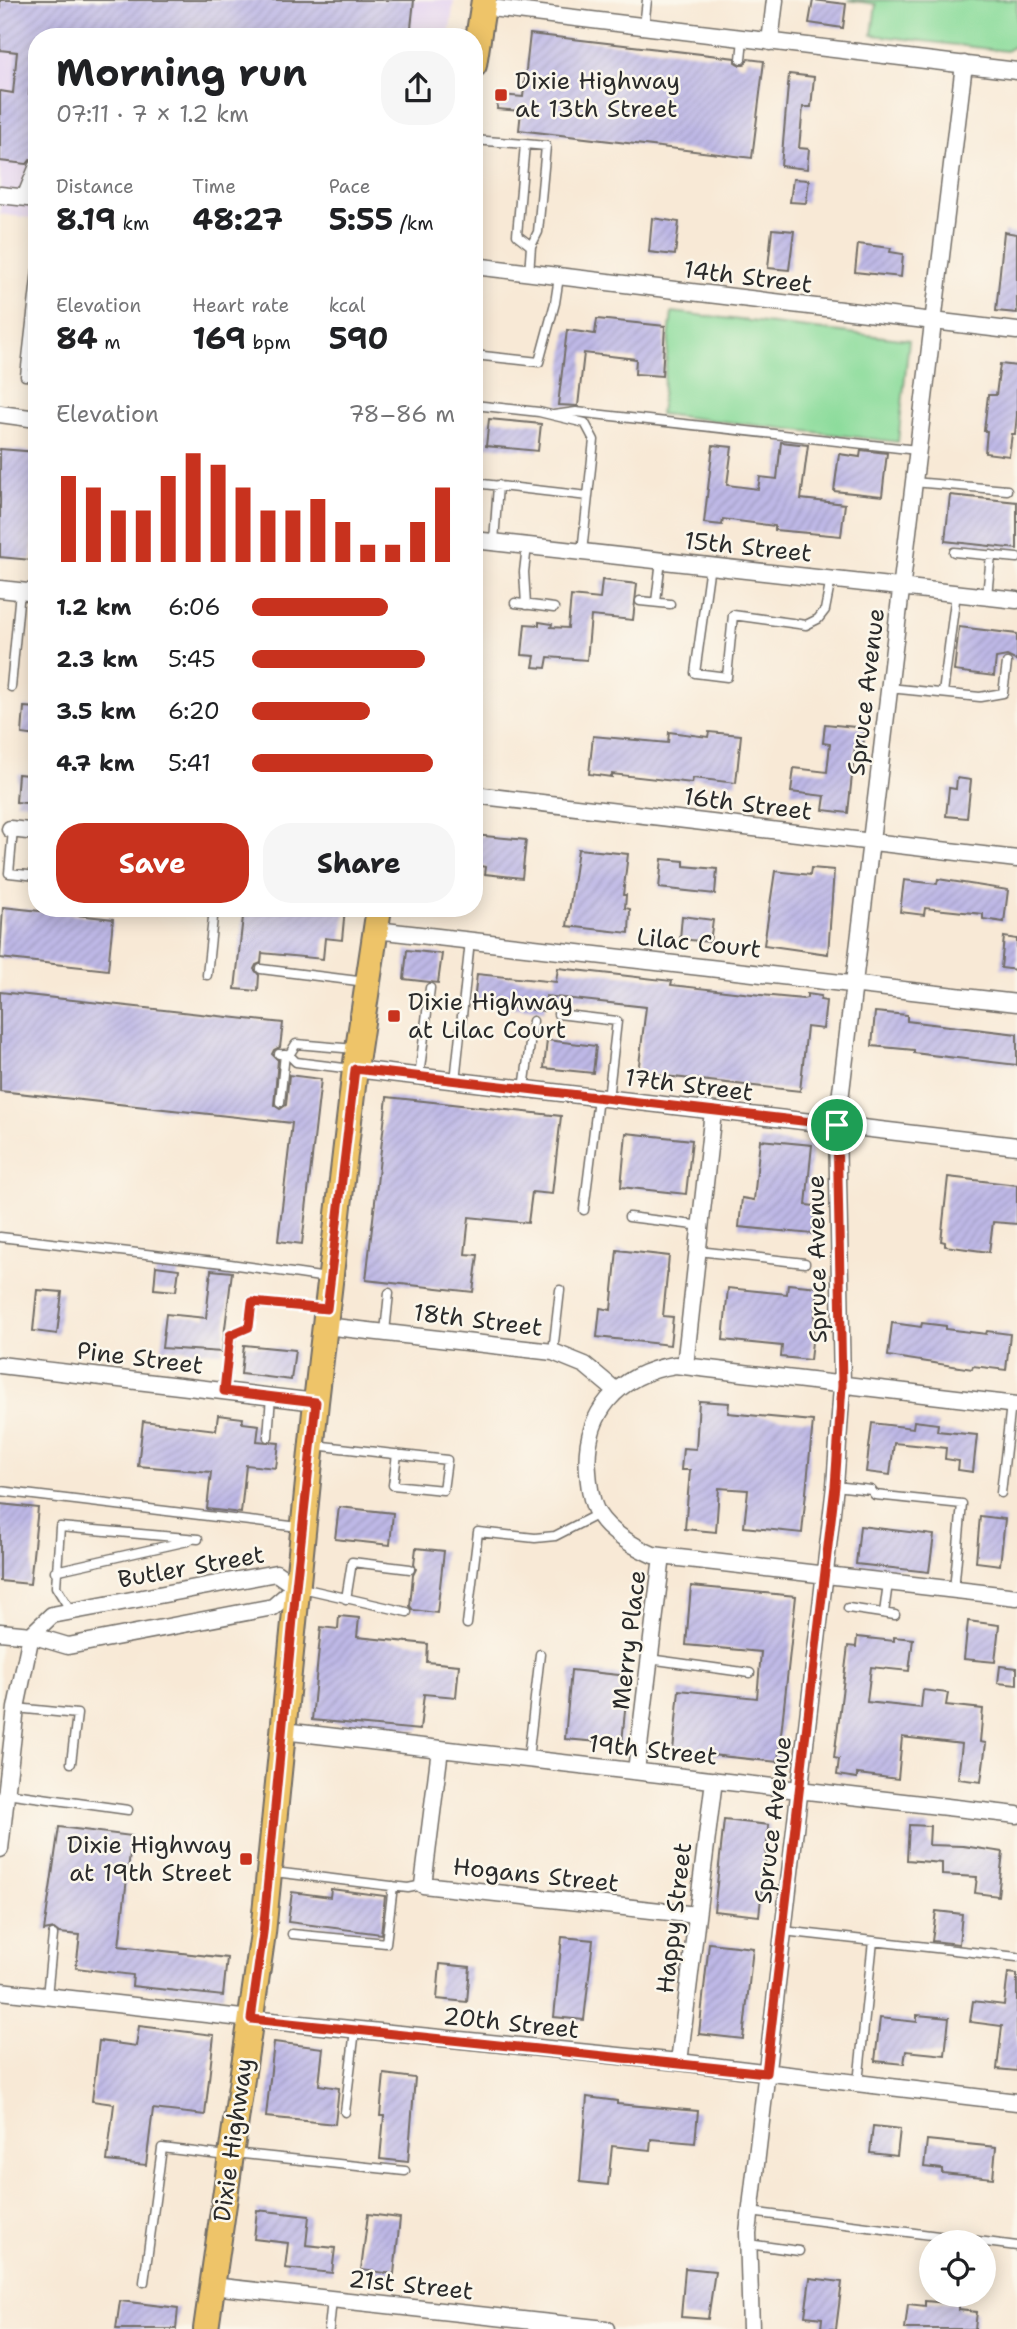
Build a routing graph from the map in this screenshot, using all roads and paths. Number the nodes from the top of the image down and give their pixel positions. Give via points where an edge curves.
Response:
1 (647, 0) edge
2 (775, 0) edge
3 (484, 4) edge
4 (644, 27) junction
5 (480, 28) edge
6 (743, 39) junction
7 (770, 42) junction
8 (741, 59) dead end
9 (964, 64) junction
10 (1017, 71) edge
11 (483, 140) edge
12 (525, 144) junction
13 (0, 195) edge
14 (28, 198) edge
15 (531, 246) junction
16 (483, 267) edge
17 (529, 274) junction
18 (559, 277) junction
19 (932, 321) junction
20 (1017, 331) edge
21 (28, 350) edge
22 (483, 356) edge
23 (28, 376) edge
24 (483, 406) edge
25 (0, 414) edge
26 (554, 415) junction
27 (28, 417) edge
28 (917, 450) junction
29 (913, 482) junction
30 (483, 483) edge
31 (498, 485) junction
32 (1007, 490) dead end
33 (588, 496) junction
34 (483, 541) edge
35 (494, 542) junction
36 (527, 546) junction
37 (583, 552) junction
38 (954, 552) dead end
39 (991, 555) junction
40 (1017, 558) edge
41 (661, 560) junction
42 (710, 565) junction
43 (831, 579) junction
44 (901, 586) junction
45 (0, 589) edge
46 (20, 591) junction
47 (28, 592) edge
48 (956, 593) junction
49 (987, 596) junction
50 (1017, 600) edge
51 (640, 601) dead end
52 (515, 603) dead end
53 (656, 603) junction
54 (670, 604) dead end
55 (526, 605) junction
56 (554, 608) dead end
57 (1007, 663) dead end
58 (11, 687) dead end
59 (889, 688) junction
60 (943, 693) junction
61 (483, 795) edge
62 (8, 829) edge
63 (28, 831) edge
64 (871, 842) junction
65 (1017, 859) edge
66 (28, 875) edge
67 (214, 917) edge
68 (377, 919) edge
69 (470, 941) junction
70 (261, 969) dead end
71 (207, 975) dead end
72 (368, 982) junction
73 (854, 984) junction
74 (429, 988) dead end
75 (1017, 1003) edge
76 (558, 1014) dead end
77 (533, 1021) dead end
78 (284, 1054) junction
79 (356, 1059) junction
80 (419, 1077) junction
81 (456, 1081) junction
82 (524, 1089) junction
83 (603, 1098) junction
84 (280, 1102) dead end
85 (713, 1111) junction
86 (837, 1125) junction
87 (1017, 1146) edge
88 (584, 1210) dead end
89 (629, 1217) dead end
90 (702, 1226) junction
91 (0, 1237) edge
92 (698, 1251) junction
93 (805, 1264) dead end
94 (330, 1279) junction
95 (560, 1290) dead end
96 (389, 1293) dead end
97 (326, 1317) junction
98 (385, 1332) junction
99 (553, 1352) junction
100 (0, 1365) edge
101 (685, 1366) junction
102 (842, 1386) junction
103 (615, 1390) junction
104 (224, 1391) junction
105 (271, 1396) junction
106 (316, 1402) junction
107 (1014, 1405) edge
108 (268, 1437) dead end
109 (311, 1445) junction
110 (397, 1454) junction
111 (835, 1486) junction
112 (0, 1492) edge
113 (1001, 1493) dead end
114 (598, 1514) junction
115 (302, 1527) junction
116 (662, 1556) junction
117 (410, 1569) dead end
118 (55, 1571) junction
119 (825, 1576) junction
120 (888, 1583) junction
121 (296, 1587) junction
122 (954, 1590) junction
123 (1017, 1597) edge
124 (346, 1598) junction
125 (848, 1608) dead end
126 (71, 1611) junction
127 (407, 1612) dead end
128 (884, 1613) junction
129 (895, 1615) dead end
130 (467, 1624) dead end
131 (0, 1632) edge
132 (31, 1635) junction
133 (540, 1654) dead end
134 (649, 1659) junction
135 (750, 1673) dead end
136 (16, 1708) junction
137 (283, 1731) junction
138 (6, 1735) edge
139 (440, 1749) junction
140 (527, 1759) junction
141 (71, 1763) dead end
142 (636, 1771) junction
143 (714, 1780) junction
144 (800, 1790) junction
145 (6, 1793) junction
146 (128, 1810) dead end
147 (1017, 1815) edge
148 (0, 1849) edge
149 (269, 1871) junction
150 (423, 1885) junction
151 (393, 1886) junction
152 (697, 1915) junction
153 (783, 1931) junction
154 (292, 1934) dead end
155 (53, 1935) dead end
156 (873, 1941) junction
157 (1017, 1957) edge
158 (0, 1991) edge
159 (47, 1996) junction
160 (251, 2019) junction
161 (355, 2030) junction
162 (679, 2063) junction
163 (766, 2073) junction
164 (858, 2083) junction
165 (1017, 2102) edge
166 (345, 2112) dead end
167 (231, 2154) junction
168 (405, 2171) dead end
169 (750, 2212) junction
170 (748, 2244) junction
171 (1017, 2246) edge
172 (799, 2251) dead end
173 (144, 2282) dead end
174 (212, 2286) junction
175 (332, 2299) junction
176 (206, 2329) edge
177 (329, 2329) edge
178 (606, 2329) edge
179 (751, 2329) edge

1 - 4 lane
2 - 7 street
3 - 4 street
3 - 5 main road
4 - 6 street
6 - 7 street
6 - 8 lane
7 - 9 street
9 - 10 street
9 - 19 street, Spruce Avenue
11 - 12 lane
12 - 15 lane via 517,235
12 - 15 lane via 546,146 538,232
13 - 14 street
15 - 17 lane
16 - 17 street, 14th Street
17 - 18 street, 14th Street
18 - 19 street, 14th Street
18 - 22 lane via 539,362
19 - 20 street, 14th Street
19 - 28 street, Spruce Avenue
21 - 23 lane
24 - 26 lane
25 - 27 street
26 - 28 lane via 576,412
26 - 33 lane via 584,423 594,440
28 - 29 street, Spruce Avenue
29 - 32 lane
29 - 44 street, Spruce Avenue
30 - 31 lane
31 - 33 lane
31 - 35 lane
33 - 37 lane
34 - 35 street, 15th Street
35 - 36 street, 15th Street
36 - 37 street, 15th Street
36 - 55 lane
37 - 41 street, 15th Street
38 - 39 lane
39 - 40 lane
39 - 49 lane
41 - 42 street, 15th Street
41 - 53 lane
42 - 43 street, 15th Street
42 - 43 lane via 695,673 727,677 733,614 806,625 825,610
43 - 44 street, 15th Street
44 - 48 street, 15th Street
44 - 59 street, Spruce Avenue
45 - 46 street
46 - 47 street
46 - 58 lane
48 - 49 street, 15th Street
48 - 60 lane
49 - 50 street, 15th Street
51 - 53 lane
52 - 55 lane
53 - 54 lane
55 - 56 lane
57 - 60 lane via 1003,693 979,697
59 - 60 lane
59 - 64 street, Spruce Avenue
61 - 64 street, 16th Street
62 - 63 street
62 - 66 lane via 9,873
64 - 65 street, 16th Street
64 - 73 street, Spruce Avenue
67 - 71 lane
68 - 69 street, Lilac Court
68 - 72 main road, Dixie Highway
69 - 73 street, Lilac Court
69 - 81 lane
70 - 72 lane
72 - 79 main road, Dixie Highway
73 - 75 street, Lilac Court
73 - 86 street, Spruce Avenue
74 - 80 lane
76 - 83 lane via 617,1021
77 - 82 lane
78 - 79 lane via 296,1062
78 - 79 lane via 296,1044
78 - 84 lane
79 - 80 street, 17th Street
79 - 94 main road, Dixie Highway
80 - 81 street, 17th Street
81 - 82 street, 17th Street
82 - 83 street, 17th Street
83 - 85 street, 17th Street
83 - 88 lane
85 - 86 street, 17th Street
85 - 90 street
86 - 87 street, 17th Street
86 - 102 street, Spruce Avenue
89 - 90 lane
90 - 92 street
91 - 94 lane
92 - 93 lane
92 - 101 street
94 - 97 main road, Dixie Highway
95 - 99 lane
96 - 98 lane
97 - 98 street, 18th Street
97 - 104 lane via 252,1302 249,1327 230,1335
97 - 106 main road, Dixie Highway
98 - 99 street, 18th Street
99 - 103 street, 18th Street via 586,1365
100 - 104 street, Pine Street
101 - 102 street
101 - 103 street via 658,1368
102 - 107 street
102 - 111 street, Spruce Avenue
103 - 114 street via 595,1420 586,1452 589,1487
104 - 105 street, Pine Street
105 - 106 street, Pine Street
105 - 108 lane
106 - 109 main road, Dixie Highway
107 - 113 lane
109 - 110 lane
109 - 115 main road, Dixie Highway
110 - 110 lane via 447,1460 443,1490 394,1485
111 - 119 street, Spruce Avenue
111 - 122 lane via 962,1504
112 - 115 lane
114 - 116 street via 628,1544
114 - 130 lane via 555,1536 478,1532
115 - 121 main road, Dixie Highway
116 - 119 street
116 - 134 street, Merry Place
117 - 124 lane via 352,1562
118 - 118 lane via 60,1527 198,1539 172,1545
118 - 126 lane via 55,1587
119 - 120 street
119 - 144 street, Spruce Avenue
120 - 122 street
120 - 128 lane
121 - 124 lane
121 - 126 street, Butler Street via 276,1573
121 - 132 street, Butler Street via 273,1607 68,1646
121 - 137 main road, Dixie Highway
122 - 123 street
124 - 127 lane
125 - 128 lane
126 - 132 street, Butler Street via 52,1615
128 - 129 lane
131 - 132 street, Butler Street
132 - 136 street
133 - 140 lane
134 - 135 lane
134 - 142 street, Merry Place
136 - 138 street
136 - 141 lane via 77,1714
137 - 139 street, 19th Street
137 - 149 main road, Dixie Highway
138 - 145 street
139 - 140 street, 19th Street
139 - 150 street, Hogans Street
140 - 142 street, 19th Street
142 - 143 street, 19th Street
143 - 144 street, 19th Street
143 - 152 street, Happy Street
144 - 147 street, 19th Street
144 - 153 street, Spruce Avenue
145 - 146 lane
145 - 148 street
149 - 151 lane
149 - 160 main road, Dixie Highway
150 - 151 lane
150 - 152 street, Hogans Street
151 - 154 lane via 386,1943
152 - 162 street, Happy Street
153 - 156 lane
153 - 163 street, Spruce Avenue
155 - 159 lane
156 - 157 lane
156 - 164 lane
158 - 159 street, 20th Street
159 - 160 street, 20th Street
160 - 161 street, 20th Street
160 - 167 main road, Dixie Highway
161 - 162 street, 20th Street
161 - 166 lane
162 - 163 street, 20th Street
163 - 164 street, 20th Street
163 - 169 street, Spruce Avenue
164 - 165 street, 20th Street
167 - 168 lane
167 - 173 lane via 162,2148
167 - 174 main road, Dixie Highway
169 - 170 street, Spruce Avenue
169 - 171 lane
170 - 172 lane
170 - 179 street, Spruce Avenue
174 - 175 street, 21st Street
174 - 176 main road, Dixie Highway
175 - 177 lane
175 - 178 street, 21st Street

